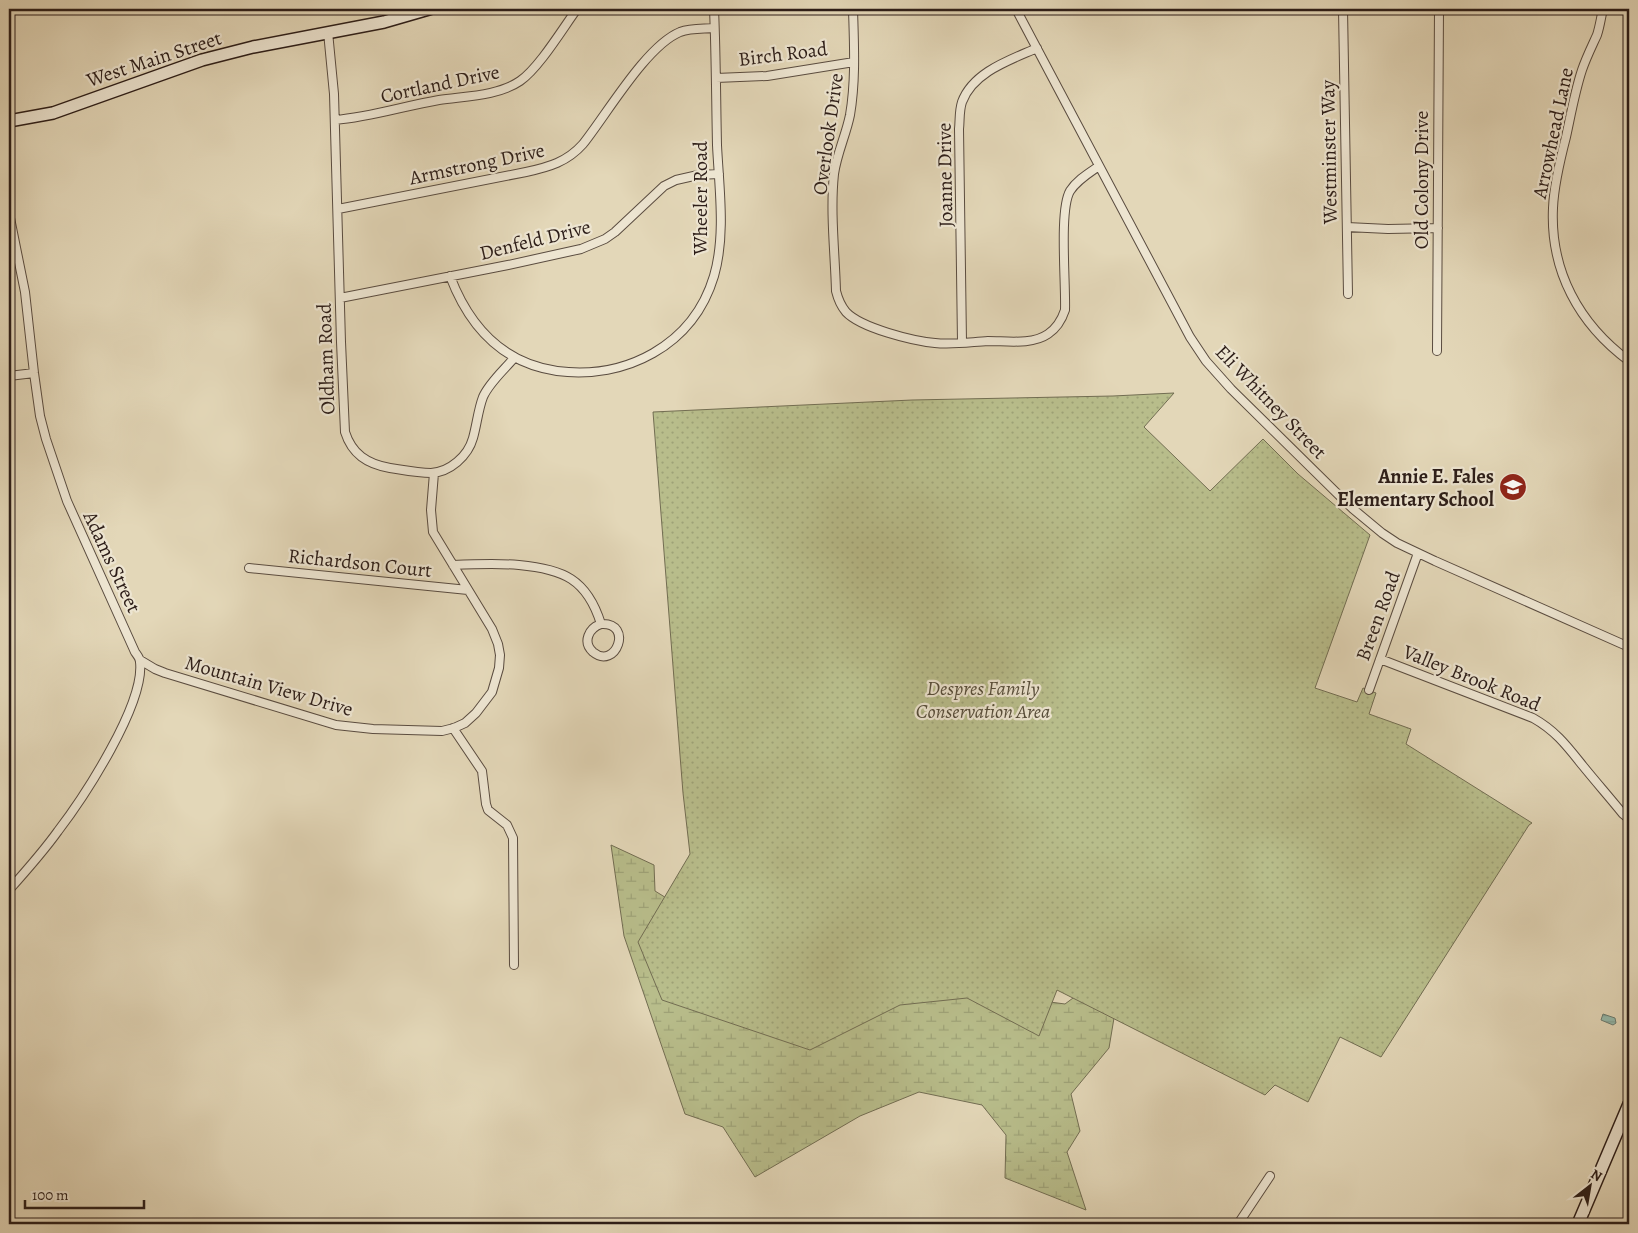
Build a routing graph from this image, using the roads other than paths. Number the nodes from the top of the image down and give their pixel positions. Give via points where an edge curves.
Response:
1 (429, 9) edge
2 (577, 9) edge
3 (714, 9) edge
4 (853, 9) edge
5 (1016, 9) edge
6 (1343, 9) edge
7 (1439, 9) edge
8 (1603, 9) edge
9 (714, 28) junction
10 (328, 32) junction
11 (1037, 48) junction
12 (854, 62) junction
13 (716, 78) junction
14 (335, 120) junction
15 (9, 121) edge
16 (1099, 166) junction
17 (719, 174) junction
18 (338, 209) junction
19 (9, 213) edge
20 (1347, 227) junction
21 (1438, 228) junction
22 (450, 276) junction
23 (1348, 294) dead end
24 (340, 298) junction
25 (962, 342) junction
26 (1437, 351) dead end
27 (514, 358) junction
28 (1629, 361) edge
29 (34, 373) junction
30 (9, 376) edge
31 (434, 473) junction
32 (1418, 553) junction
33 (453, 566) junction
34 (249, 568) dead end
35 (468, 590) junction
36 (601, 624) junction
37 (1629, 647) edge
38 (1380, 659) junction
39 (140, 660) junction
40 (1369, 690) dead end
41 (453, 728) junction
42 (1629, 819) edge
43 (9, 890) edge
44 (514, 965) dead end
45 (1629, 1104) edge
46 (1270, 1176) dead end
47 (878, 1224) edge
48 (908, 1224) edge
49 (1238, 1224) edge
50 (1578, 1224) edge

1 - 10 street, West Main Street via 384,22
2 - 14 street, Cortland Drive via 537,64 512,86 370,116
3 - 9 street, Wheeler Road
4 - 12 street, Overlook Drive
5 - 11 street, Eli Whitney Street
6 - 20 street, Westminster Way
7 - 21 street, Old Colony Drive
8 - 28 street, Arrowhead Lane via 1582,69 1570,117 1558,171 1553,227 1558,263 1576,304 1597,334
9 - 13 street, Wheeler Road
9 - 18 street, Armstrong Drive via 690,29 660,45 583,144 564,161 526,172
10 - 14 street, Oldham Road
10 - 15 street, West Main Street via 202,60 53,113
11 - 16 street, Eli Whitney Street
11 - 25 street, Joanne Drive via 988,72 968,91 962,103 959,129
12 - 13 street, Birch Road via 767,76
12 - 25 street, Overlook Drive via 850,114 834,176 839,302 852,318 906,338 937,344
13 - 17 street, Wheeler Road
14 - 18 street, Oldham Road
16 - 25 street, Overlook Drive via 1075,184 1066,201 1065,310 1061,321 1048,334 1036,339
16 - 32 street, Eli Whitney Street via 1206,361 1363,518
17 - 22 street, Denfeld Drive via 698,175 664,186 615,232 588,246
17 - 27 street, Wheeler Road via 719,248 714,278 699,308 673,339 638,361 603,372 550,370
18 - 24 street, Oldham Road
19 - 29 street, Adams Street via 24,285
20 - 21 street
20 - 23 street, Westminster Way
21 - 26 street, Old Colony Drive
22 - 24 street, Denfeld Drive
22 - 27 street, Wheeler Road via 468,315 496,346
24 - 31 street, Oldham Road via 348,443 374,464
27 - 31 street via 484,394 473,439 463,457 452,466
29 - 30 street
29 - 39 street, Adams Street via 42,428 57,476 74,520
31 - 33 street via 433,532
32 - 37 street, Eli Whitney Street
32 - 38 street, Breen Road
33 - 35 street
33 - 36 street via 511,564 555,570 584,590
34 - 35 street, Richardson Court
35 - 41 street via 492,629 498,644 500,668 485,703 465,722
36 - 36 street via 590,631 588,640 593,652 605,656 616,650 620,638 613,627
38 - 40 street, Breen Road
38 - 42 street, Valley Brook Road via 1544,724 1565,743
39 - 41 street, Mountain View Drive via 165,673 336,725 402,730 442,731
39 - 43 street via 136,694 112,746 63,824
41 - 44 street via 482,771 488,810 507,825 513,838
45 - 50 street
46 - 49 street
47 - 48 street

